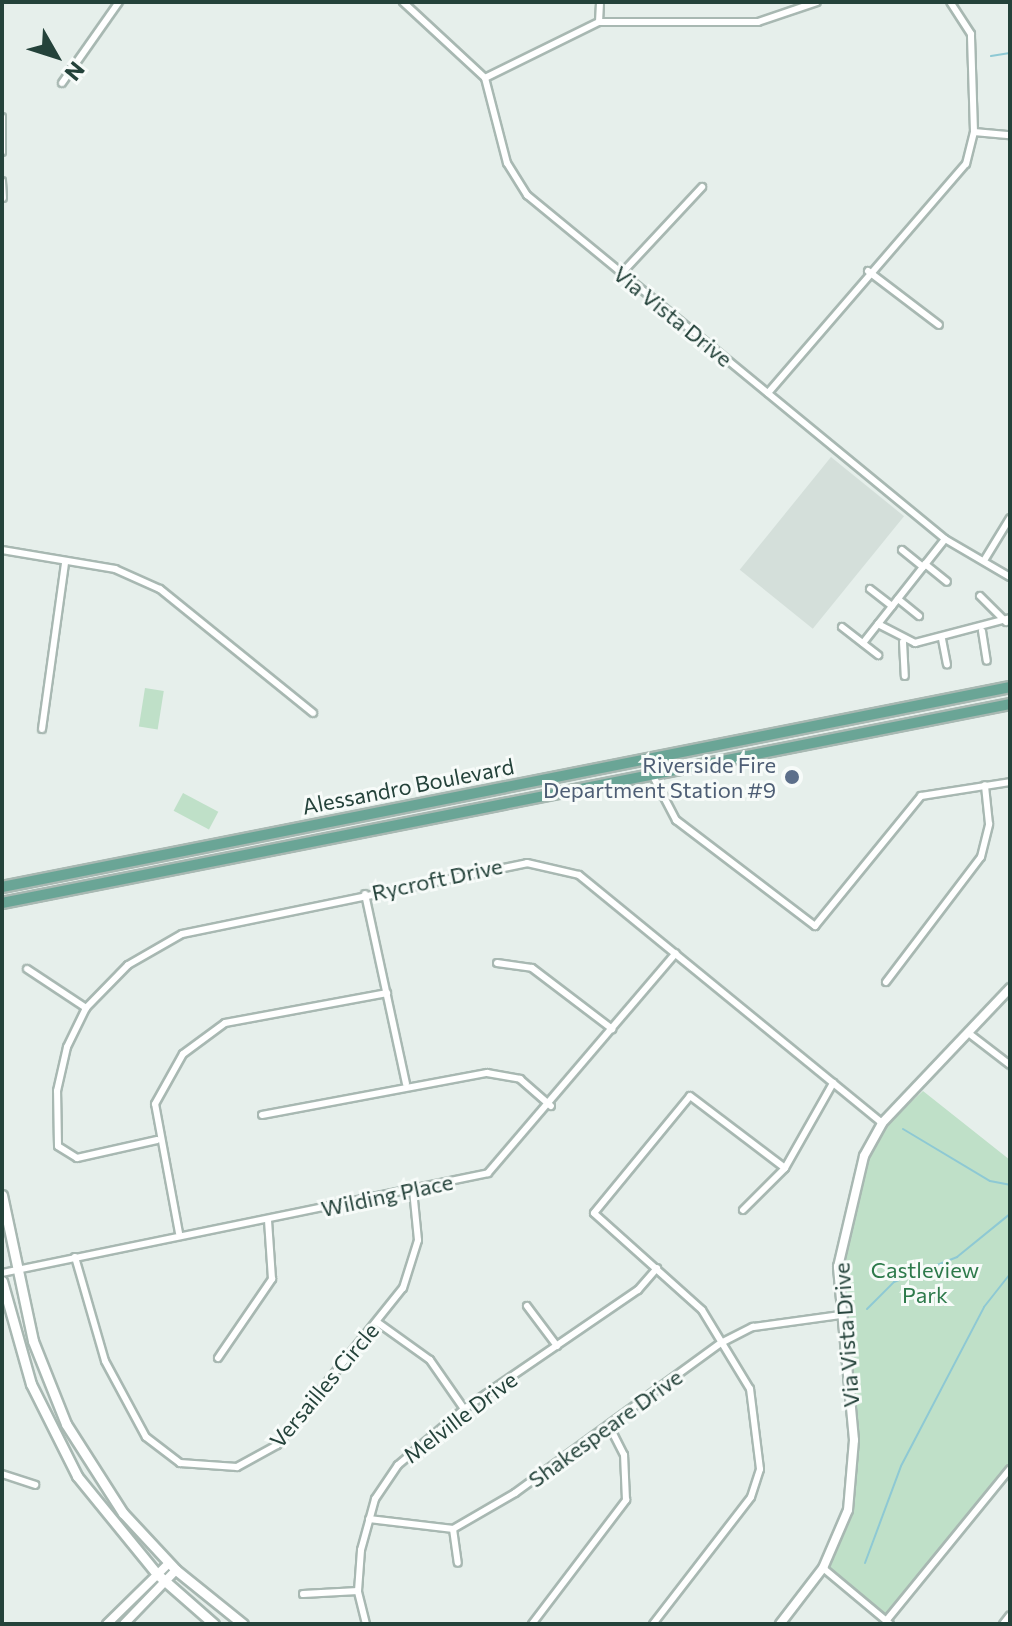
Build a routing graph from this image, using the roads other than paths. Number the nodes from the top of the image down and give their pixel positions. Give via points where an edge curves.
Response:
1 (119, 2) edge
2 (403, 2) edge
3 (600, 2) edge
4 (817, 2) edge
5 (950, 2) edge
6 (599, 22) junction
7 (485, 78) junction
8 (62, 83) dead end
9 (2, 117) edge
10 (974, 132) junction
11 (1010, 135) edge
12 (2, 152) edge
13 (2, 181) edge
14 (702, 187) dead end
15 (3, 198) edge
16 (868, 271) junction
17 (621, 274) junction
18 (939, 325) dead end
19 (768, 393) junction
20 (1010, 518) edge
21 (945, 539) junction
22 (2, 550) edge
23 (902, 550) dead end
24 (985, 559) junction
25 (65, 563) junction
26 (924, 566) junction
27 (1010, 577) edge
28 (947, 582) dead end
29 (870, 589) dead end
30 (980, 596) dead end
31 (898, 599) junction
32 (892, 606) junction
33 (919, 616) dead end
34 (1008, 620) edge
35 (878, 624) junction
36 (842, 627) dead end
37 (982, 631) junction
38 (942, 639) junction
39 (903, 642) junction
40 (863, 643) junction
41 (878, 655) dead end
42 (987, 661) dead end
43 (947, 665) dead end
44 (905, 676) dead end
45 (1010, 687) edge
46 (1010, 704) edge
47 (313, 713) dead end
48 (42, 729) dead end
49 (653, 776) junction
50 (1010, 782) edge
51 (985, 785) junction
52 (2, 887) edge
53 (365, 894) junction
54 (2, 903) edge
55 (676, 953) junction
56 (497, 963) dead end
57 (27, 969) dead end
58 (886, 982) dead end
59 (1010, 988) edge
60 (387, 993) junction
61 (86, 1008) junction
62 (612, 1029) junction
63 (971, 1035) junction
64 (1010, 1065) edge
65 (833, 1083) junction
66 (406, 1084) junction
67 (551, 1106) junction
68 (262, 1115) dead end
69 (882, 1123) junction
70 (157, 1140) junction
71 (785, 1168) junction
72 (413, 1190) junction
73 (2, 1195) edge
74 (743, 1210) dead end
75 (268, 1220) junction
76 (179, 1233) junction
77 (75, 1257) junction
78 (657, 1268) junction
79 (19, 1269) junction
80 (2, 1273) edge
81 (2, 1281) edge
82 (527, 1306) dead end
83 (841, 1315) junction
84 (377, 1322) junction
85 (721, 1343) junction
86 (557, 1346) junction
87 (218, 1358) dead end
88 (464, 1409) junction
89 (610, 1427) junction
90 (1010, 1469) edge
91 (2, 1474) edge
92 (35, 1485) dead end
93 (369, 1519) junction
94 (453, 1529) junction
95 (458, 1563) dead end
96 (172, 1566) junction
97 (823, 1568) junction
98 (160, 1578) junction
99 (358, 1591) junction
100 (303, 1594) dead end
101 (1010, 1615) edge
102 (888, 1622) edge
103 (107, 1624) edge
104 (124, 1624) edge
105 (214, 1624) edge
106 (243, 1624) edge
107 (366, 1624) edge
108 (532, 1624) edge
109 (653, 1624) edge
110 (780, 1624) edge
111 (1003, 1624) edge

1 - 8 street
2 - 7 street
3 - 6 street
4 - 6 street via 758,22
5 - 10 street via 971,34
6 - 7 street
7 - 17 street, Via Vista Drive via 515,180
9 - 12 street
10 - 11 street
10 - 16 street via 958,178
13 - 15 street
14 - 17 street
16 - 18 street
16 - 19 street
17 - 19 street, Via Vista Drive
19 - 21 street, Via Vista Drive
20 - 24 street
21 - 24 street, Via Vista Drive
21 - 26 street
22 - 25 street
23 - 26 street
24 - 27 street, Via Vista Drive
25 - 47 street via 115,569 160,589
25 - 48 street
26 - 28 street
26 - 31 street
29 - 32 street
30 - 34 street
31 - 32 street
31 - 33 street
32 - 35 street
34 - 37 street
35 - 39 street
35 - 40 street
36 - 40 street
37 - 38 street
37 - 42 street
38 - 39 street
38 - 43 street
39 - 44 street
40 - 41 street
45 - 52 main road, Alessandro Boulevard
46 - 49 main road, Alessandro Boulevard
49 - 51 street via 676,820 815,926 921,796
49 - 54 main road, Alessandro Boulevard
50 - 51 street
51 - 58 street via 989,824 981,857
53 - 55 street, Rycroft Drive via 498,865 554,865 579,875
53 - 60 street
53 - 61 street, Rycroft Drive via 182,934 128,965
55 - 62 street, Wilding Place
55 - 65 street, Rycroft Drive
56 - 62 street via 532,968
57 - 61 street
59 - 63 street, Via Vista Drive
60 - 66 street
60 - 70 street via 225,1023 168,1073 155,1104
61 - 70 street, Rycroft Drive via 57,1091 63,1155
62 - 67 street, Wilding Place
63 - 64 street
63 - 69 street, Via Vista Drive
65 - 69 street, Rycroft Drive
65 - 71 street
66 - 67 street via 487,1073 520,1079
66 - 68 street
67 - 72 street, Wilding Place via 488,1173
69 - 83 street, Via Vista Drive via 851,1194 838,1267
70 - 76 street
71 - 74 street
71 - 78 street via 690,1096 594,1213
72 - 75 street, Wilding Place
72 - 84 street, Versailles Circle via 412,1267
73 - 79 main road
75 - 76 street, Wilding Place
75 - 87 street via 272,1279
76 - 77 street, Wilding Place
77 - 79 street, Wilding Place
77 - 84 street, Versailles Circle via 105,1361 135,1421 160,1451 194,1466 237,1467 277,1445
78 - 85 street via 702,1310
78 - 86 street, Melville Drive via 638,1290
79 - 80 street, Wilding Place
79 - 96 main road via 33,1341 66,1424 123,1513
81 - 98 main road via 31,1384 71,1464
82 - 86 street
83 - 85 street, Shakespeare Drive via 753,1327
83 - 97 street, Via Vista Drive via 855,1473
84 - 88 street via 430,1360
85 - 89 street, Shakespeare Drive
85 - 109 street via 750,1389 760,1469 739,1518
86 - 88 street, Melville Drive
88 - 93 street, Melville Drive via 398,1465
89 - 94 street, Shakespeare Drive
89 - 108 street via 624,1455 626,1500
90 - 102 street
91 - 92 street
93 - 94 street
93 - 99 street, Melville Drive
94 - 95 street
96 - 98 street
96 - 106 main road
97 - 102 street
97 - 110 street, Via Vista Drive
98 - 103 street
98 - 104 street
98 - 105 main road
99 - 100 street
99 - 107 street, Melville Drive
101 - 111 street

